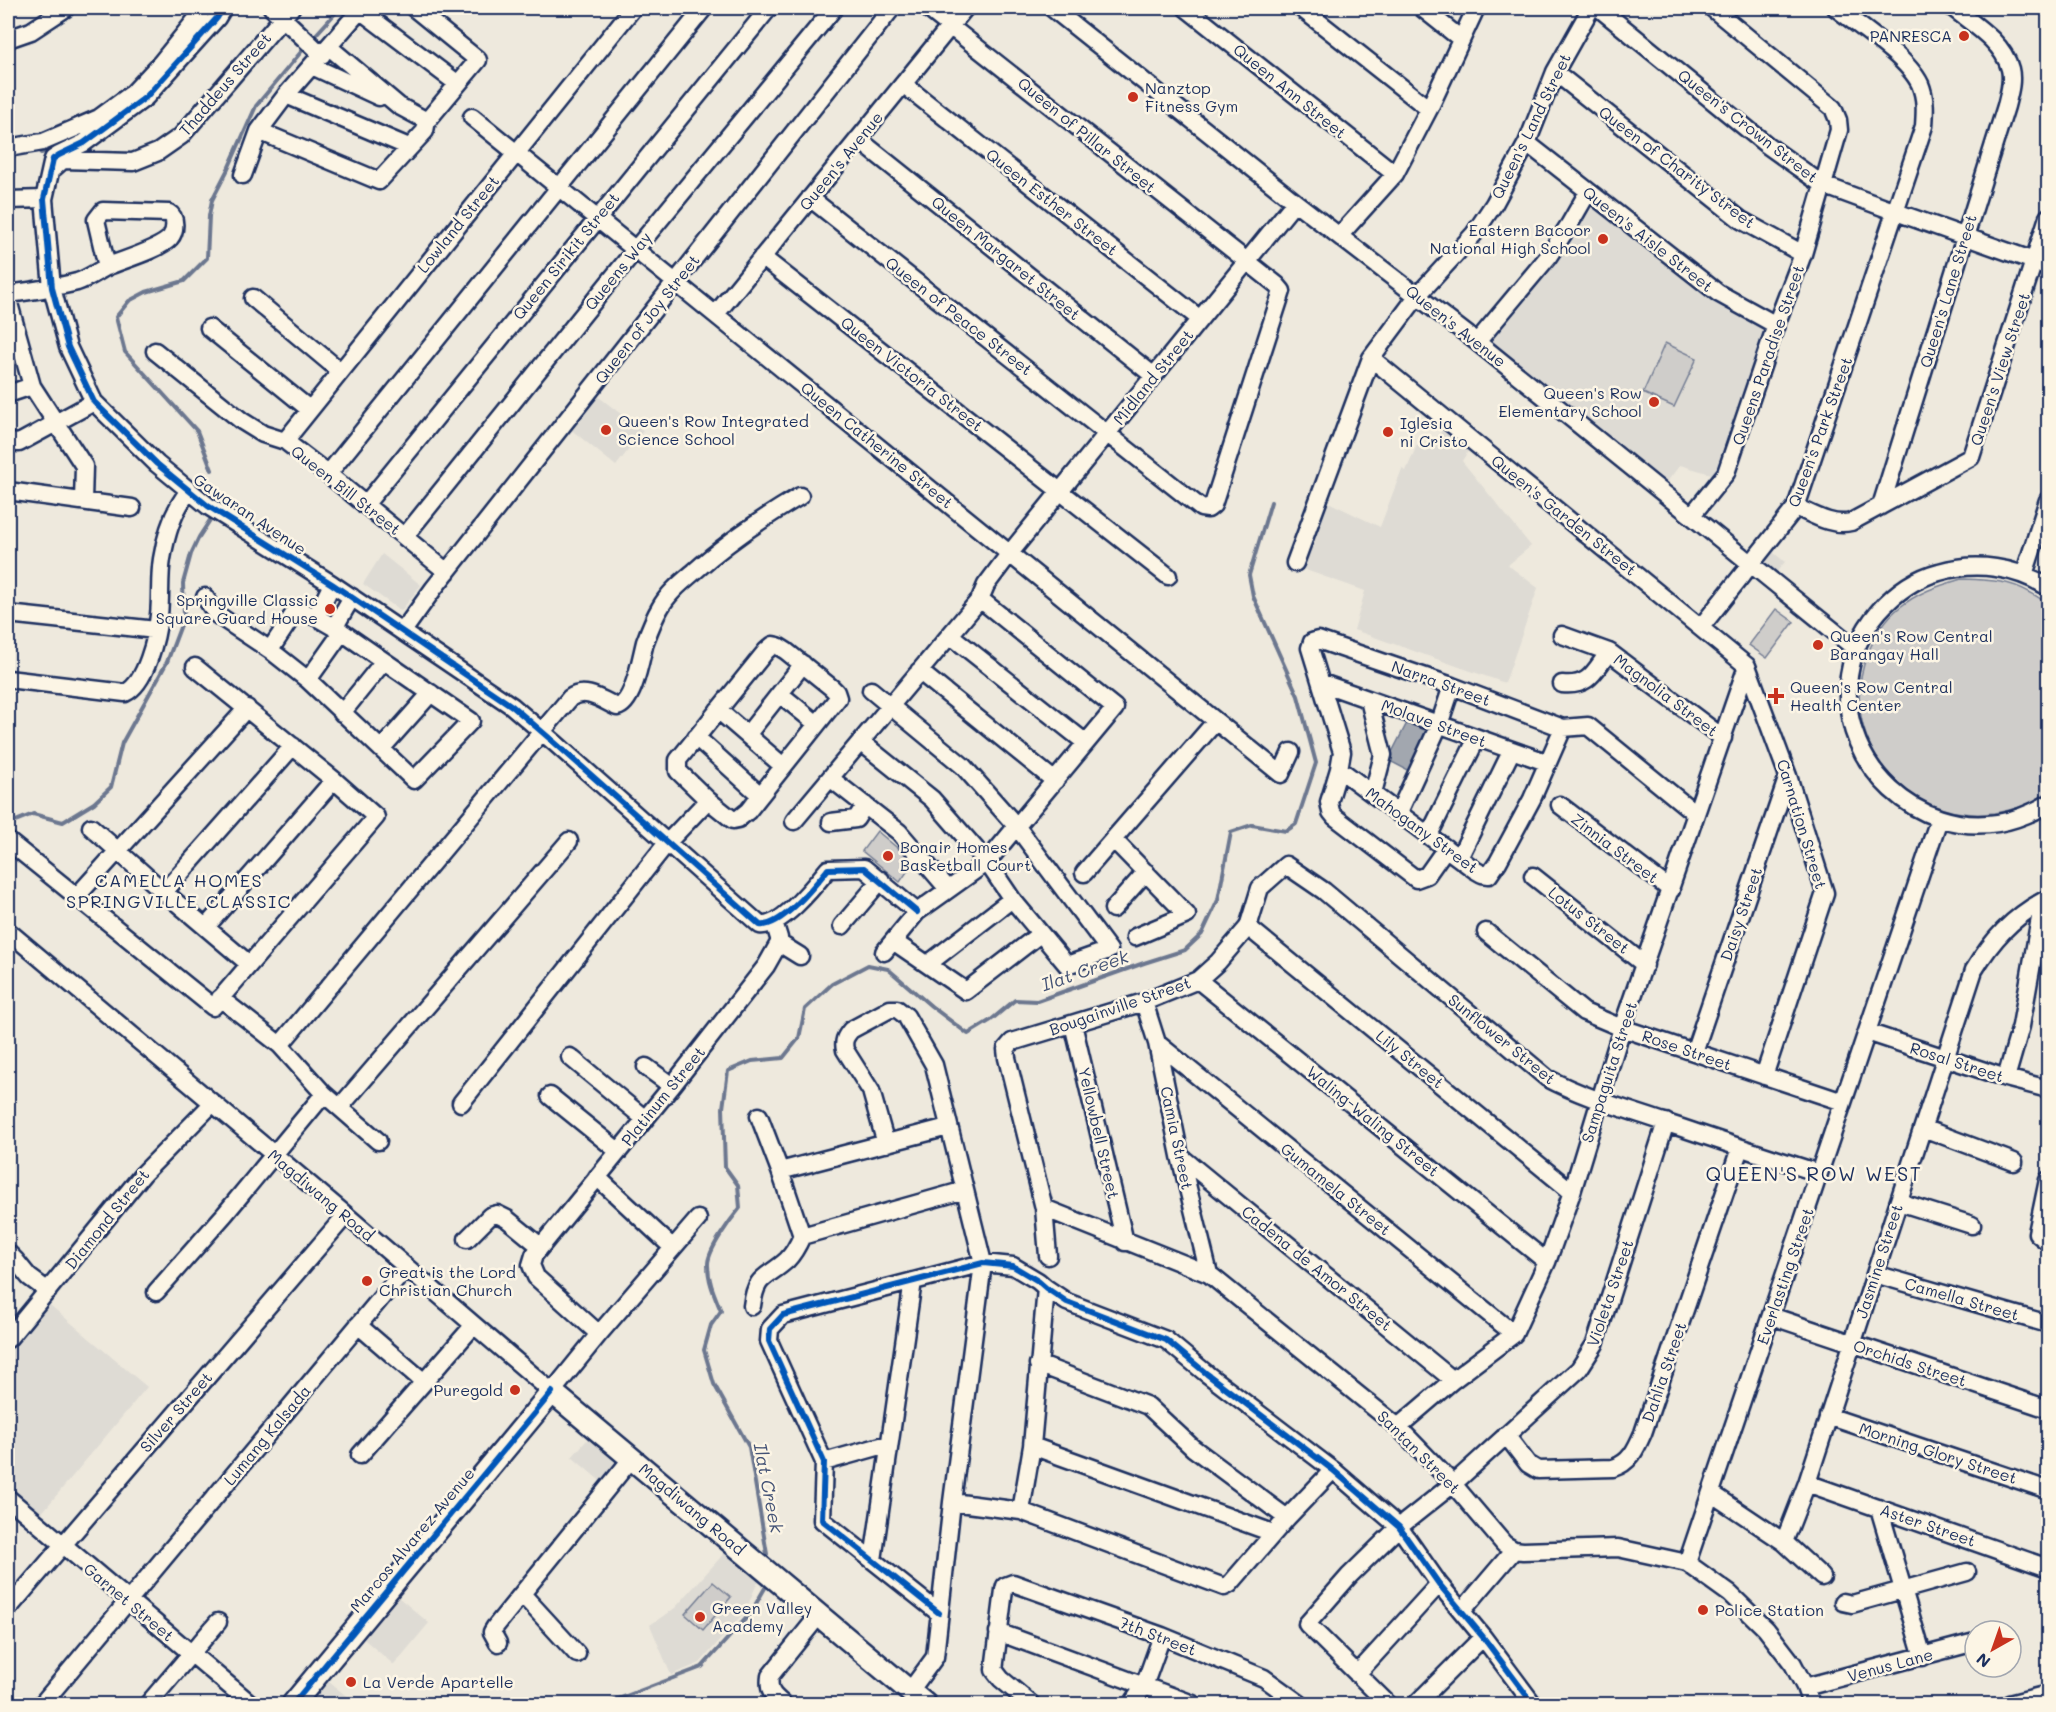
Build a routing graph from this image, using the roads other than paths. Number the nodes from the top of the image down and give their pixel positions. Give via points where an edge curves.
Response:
1 (66, 8) edge
2 (203, 8) edge
3 (223, 8) edge
4 (414, 8) edge
5 (633, 8) edge
6 (704, 8) edge
7 (769, 8) edge
8 (834, 8) edge
9 (892, 8) edge
10 (927, 8) edge
11 (965, 8) edge
12 (1052, 8) edge
13 (1186, 8) edge
14 (1301, 8) edge
15 (1422, 8) edge
16 (1476, 8) edge
17 (1591, 8) edge
18 (1599, 8) edge
19 (1712, 8) edge
20 (1836, 8) edge
21 (1953, 8) edge
22 (361, 9) edge
23 (282, 11) edge
24 (951, 26) junction
25 (8, 39) edge
26 (1461, 39) junction
27 (319, 53) junction
28 (1555, 72) junction
29 (458, 84) junction
30 (903, 84) junction
31 (286, 95) junction
32 (399, 106) junction
33 (1429, 109) junction
34 (472, 117) dead end
35 (427, 121) junction
36 (259, 131) junction
37 (858, 139) junction
38 (1527, 143) junction
39 (409, 147) junction
40 (8, 148) edge
41 (516, 152) junction
42 (51, 170) junction
43 (1395, 174) junction
44 (243, 175) dead end
45 (1823, 184) junction
46 (559, 187) junction
47 (1588, 192) junction
48 (810, 198) junction
49 (44, 199) junction
50 (8, 200) edge
51 (1295, 202) junction
52 (1896, 212) junction
53 (2049, 217) edge
54 (596, 218) junction
55 (1340, 235) junction
56 (1964, 237) junction
57 (635, 250) junction
58 (1803, 254) junction
59 (762, 257) junction
60 (1247, 262) junction
61 (2042, 264) edge
62 (107, 267) junction
63 (676, 283) junction
64 (51, 288) junction
65 (8, 294) edge
66 (1418, 295) junction
67 (253, 298) dead end
68 (8, 300) edge
69 (716, 314) junction
70 (1200, 319) junction
71 (1776, 325) junction
72 (209, 328) dead end
73 (1477, 342) junction
74 (155, 351) dead end
75 (1371, 358) junction
76 (340, 371) junction
77 (1154, 376) junction
78 (32, 386) junction
79 (8, 394) edge
80 (94, 402) junction
81 (309, 410) junction
82 (56, 423) junction
83 (1107, 433) junction
84 (8, 441) edge
85 (285, 441) junction
86 (328, 474) junction
87 (1061, 490) junction
88 (8, 491) edge
89 (189, 491) junction
90 (800, 496) dead end
91 (2049, 500) edge
92 (83, 501) junction
93 (365, 505) junction
94 (1881, 506) junction
95 (1796, 507) junction
96 (132, 508) dead end
97 (1692, 515) junction
98 (405, 536) junction
99 (1010, 553) junction
100 (1295, 563) dead end
101 (1752, 565) junction
102 (447, 572) junction
103 (2024, 575) junction
104 (1168, 576) dead end
105 (332, 584) junction
106 (2049, 588) edge
107 (205, 597) dead end
108 (351, 597) junction
109 (980, 599) junction
110 (8, 614) edge
111 (316, 617) junction
112 (1701, 627) junction
113 (156, 630) junction
114 (338, 630) junction
115 (403, 631) junction
116 (950, 634) junction
117 (1562, 635) dead end
118 (270, 650) junction
119 (1856, 650) junction
120 (1609, 652) junction
121 (384, 661) junction
122 (803, 664) junction
123 (1747, 666) junction
124 (195, 667) dead end
125 (920, 672) junction
126 (8, 679) edge
127 (308, 680) junction
128 (1322, 683) junction
129 (1562, 684) dead end
130 (1452, 686) junction
131 (871, 690) dead end
132 (431, 693) junction
133 (780, 694) junction
134 (1369, 700) junction
135 (891, 706) junction
136 (247, 708) junction
137 (718, 710) junction
138 (342, 713) junction
139 (1216, 721) junction
140 (817, 724) junction
141 (1439, 725) junction
142 (1563, 728) junction
143 (542, 731) junction
144 (747, 735) junction
145 (696, 737) junction
146 (1477, 738) junction
147 (1723, 738) junction
148 (861, 742) junction
149 (1086, 742) junction
150 (293, 746) junction
151 (381, 749) junction
152 (1512, 750) junction
153 (1291, 752) dead end
154 (1546, 762) junction
155 (783, 766) junction
156 (1340, 770) junction
157 (1788, 776) junction
158 (830, 778) junction
159 (334, 780) junction
160 (1055, 781) junction
161 (1373, 793) junction
162 (760, 795) junction
163 (708, 800) junction
164 (2049, 804) edge
165 (865, 805) junction
166 (1560, 805) dead end
167 (1399, 812) junction
168 (1696, 814) junction
169 (1939, 819) junction
170 (794, 820) dead end
171 (831, 822) dead end
172 (91, 827) dead end
173 (1017, 827) junction
174 (1429, 835) junction
175 (1114, 840) junction
176 (8, 841) edge
177 (569, 841) dead end
178 (667, 843) junction
179 (117, 851) junction
180 (1453, 853) junction
181 (987, 862) junction
182 (1286, 865) joint
183 (1146, 872) junction
184 (1084, 873) dead end
185 (1533, 876) dead end
186 (881, 880) junction
187 (948, 889) junction
188 (1671, 890) junction
189 (164, 892) junction
190 (76, 896) junction
191 (1012, 899) junction
192 (1113, 909) dead end
193 (917, 912) junction
194 (774, 922) junction
195 (842, 926) dead end
196 (206, 927) junction
197 (1248, 927) junction
198 (8, 931) edge
199 (1486, 932) dead end
200 (1040, 934) junction
201 (1135, 937) dead end
202 (779, 943) junction
203 (800, 956) dead end
204 (249, 964) junction
205 (928, 964) junction
206 (1645, 965) junction
207 (1198, 980) junction
208 (220, 998) junction
209 (1144, 1002) junction
210 (1073, 1024) junction
211 (1622, 1028) junction
212 (1867, 1032) junction
213 (1157, 1043) junction
214 (280, 1045) junction
215 (1694, 1052) junction
216 (570, 1057) dead end
217 (1946, 1058) junction
218 (646, 1067) dead end
219 (1764, 1076) junction
220 (2006, 1077) junction
221 (672, 1086) junction
222 (2049, 1089) edge
223 (324, 1094) junction
224 (550, 1096) dead end
225 (1599, 1100) junction
226 (1843, 1102) junction
227 (461, 1103) dead end
228 (212, 1104) junction
229 (340, 1107) junction
230 (759, 1116) dead end
231 (645, 1119) junction
232 (1666, 1122) junction
233 (948, 1127) junction
234 (1923, 1128) junction
235 (378, 1141) dead end
236 (886, 1144) junction
237 (1740, 1148) junction
238 (618, 1151) junction
239 (274, 1156) junction
240 (1180, 1156) junction
241 (2014, 1162) dead end
242 (780, 1171) junction
243 (1820, 1173) junction
244 (597, 1177) junction
245 (2049, 1180) edge
246 (965, 1190) junction
247 (1572, 1192) junction
248 (1899, 1202) junction
249 (1044, 1208) junction
250 (346, 1215) junction
251 (698, 1219) dead end
252 (1972, 1225) dead end
253 (802, 1236) junction
254 (2043, 1238) edge
255 (466, 1239) dead end
256 (1125, 1242) junction
257 (540, 1246) junction
258 (673, 1248) junction
259 (8, 1253) edge
260 (1048, 1256) dead end
261 (1547, 1262) junction
262 (983, 1263) junction
263 (406, 1268) junction
264 (1209, 1274) junction
265 (1875, 1274) junction
266 (913, 1281) junction
267 (1046, 1288) junction
268 (48, 1291) junction
269 (156, 1292) dead end
270 (752, 1306) dead end
271 (1771, 1316) junction
272 (2049, 1324) edge
273 (358, 1325) junction
274 (474, 1325) junction
275 (599, 1334) junction
276 (1514, 1334) junction
277 (8, 1339) edge
278 (1852, 1343) junction
279 (1038, 1364) junction
280 (1453, 1380) junction
281 (424, 1383) junction
282 (552, 1392) junction
283 (2049, 1409) edge
284 (1828, 1416) junction
285 (1398, 1427) junction
286 (1506, 1435) junction
287 (888, 1444) junction
288 (1032, 1446) junction
289 (360, 1455) dead end
290 (632, 1458) junction
291 (824, 1462) junction
292 (1334, 1470) junction
293 (1807, 1483) junction
294 (1453, 1484) junction
295 (2049, 1490) edge
296 (1711, 1493) junction
297 (8, 1498) edge
298 (952, 1503) junction
299 (1879, 1508) junction
300 (1021, 1511) junction
301 (1287, 1518) junction
302 (1399, 1527) junction
303 (1273, 1533) junction
304 (1784, 1542) junction
305 (62, 1545) junction
306 (1514, 1550) junction
307 (873, 1560) junction
308 (1687, 1563) junction
309 (2049, 1568) edge
310 (1967, 1572) dead end
311 (1822, 1577) dead end
312 (1439, 1584) junction
313 (1903, 1589) junction
314 (522, 1594) junction
315 (128, 1602) junction
316 (1843, 1602) dead end
317 (8, 1609) edge
318 (1462, 1611) junction
319 (939, 1613) junction
320 (819, 1616) junction
321 (218, 1622) dead end
322 (998, 1632) junction
323 (1162, 1636) junction
324 (1483, 1637) junction
325 (498, 1643) dead end
326 (1963, 1645) edge
327 (191, 1654) junction
328 (576, 1654) dead end
329 (1923, 1657) junction
330 (1357, 1674) junction
331 (1144, 1686) junction
332 (1805, 1687) junction
333 (2049, 1694) edge
334 (918, 1698) edge
335 (1528, 1698) edge
336 (42, 1704) edge
337 (148, 1704) edge
338 (251, 1704) edge
339 (292, 1704) edge
340 (783, 1704) edge
341 (1031, 1704) edge
342 (1132, 1704) edge
343 (1193, 1704) edge
344 (1300, 1704) edge
345 (1388, 1704) edge
346 (1416, 1704) edge
347 (1512, 1704) edge
348 (1811, 1704) edge
349 (2008, 1704) edge

1 - 25 street via 31,32
2 - 40 street via 147,79 99,118 43,142
3 - 42 street via 146,97 84,143 59,154 53,159
4 - 29 street via 478,60
5 - 41 street, Lowland Street
6 - 46 street
7 - 54 street, Queen Sirikit Street
8 - 57 street, Queens Way
9 - 63 street, Queen of Joy Street
10 - 24 street, Queen of Pillar Street
11 - 24 street, Queen's Avenue
12 - 51 street, Queen's Avenue
13 - 43 street, Queen Ann Street
14 - 33 street
15 - 26 street
16 - 26 street
17 - 28 street, Queen's Land Street
18 - 45 street, Queen's Crown Street via 1767,145
19 - 45 street, Queens Paradise Street via 1833,108 1839,130
20 - 52 street, Queen's Park Street via 1895,55 1920,84 1924,126
21 - 56 street, Queen's Lane Street via 1987,35 2010,69 2006,106
22 - 27 street
22 - 29 street
23 - 27 street
23 - 42 street, Thaddeus Street via 181,136 158,152 133,162 63,160
24 - 30 street, Queen's Avenue
24 - 60 street, Queen of Pillar Street
26 - 33 street
27 - 31 street
27 - 32 street
27 - 32 street
28 - 38 street, Queen's Land Street
28 - 58 street, Queen of Charity Street via 1742,220
29 - 35 street
30 - 37 street, Queen's Avenue
30 - 70 street, Queen Esther Street
31 - 36 street
31 - 39 street
32 - 35 street
33 - 43 street
34 - 41 street, Queen Catherine Street
35 - 39 street via 425,131
36 - 39 street via 379,181
36 - 44 street
37 - 48 street, Queen's Avenue
37 - 77 street, Queen Margaret Street
38 - 47 street, Queen's Aisle Street
38 - 66 street, Queen's Land Street via 1473,234
41 - 46 street, Queen Catherine Street
41 - 76 street, Lowland Street
42 - 49 street, Gawaran Avenue
43 - 55 street
45 - 52 street, Queen's Crown Street
45 - 58 street, Queens Paradise Street
46 - 54 street, Queen Catherine Street
46 - 86 street
47 - 71 street, Queen's Aisle Street via 1718,293
47 - 73 street via 1548,257
48 - 59 street, Queen's Avenue
48 - 83 street, Queen of Peace Street
49 - 50 street
49 - 64 street, Gawaran Avenue
51 - 55 street, Queen's Avenue
51 - 60 street, Midland Street
52 - 56 street, Queen's Crown Street
52 - 95 street, Queen's Park Street
53 - 61 street, Queen's View Street
54 - 57 street, Queen Catherine Street
54 - 93 street, Queen Sirikit Street
55 - 66 street, Queen's Avenue
56 - 61 street, Queen's Crown Street
56 - 94 street, Queen's Lane Street
57 - 63 street, Queen Catherine Street
57 - 98 street, Queens Way
58 - 71 street, Queens Paradise Street
59 - 69 street, Queen's Avenue
59 - 87 street, Queen Victoria Street
60 - 70 street, Midland Street
60 - 83 street, Queen of Pillar Street via 1282,291 1213,505 1201,508
61 - 94 street, Queen's View Street via 1971,458
62 - 62 street via 170,238 173,215 103,211 96,220
62 - 64 street via 80,281
63 - 69 street, Queen Catherine Street
63 - 102 street, Queen of Joy Street
64 - 65 street
64 - 80 street, Gawaran Avenue via 68,347
66 - 73 street, Queen's Avenue
66 - 75 street
67 - 76 street
68 - 78 street
69 - 99 street, Queen Catherine Street
70 - 77 street, Midland Street
71 - 97 street, Queens Paradise Street via 1726,473
72 - 81 street
73 - 97 street, Queen's Avenue
74 - 85 street, Queen Bill Street via 242,421
75 - 100 street
75 - 112 street, Queen's Garden Street
76 - 81 street, Lowland Street
77 - 83 street, Midland Street
78 - 79 street
78 - 82 street
80 - 82 street
80 - 89 street, Gawaran Avenue
81 - 85 street, Lowland Street
82 - 84 street via 20,443
82 - 92 street via 84,466
83 - 87 street, Midland Street
85 - 86 street, Queen Bill Street
86 - 93 street, Queen Bill Street
87 - 99 street, Midland Street
87 - 104 street, Queen Victoria Street
88 - 92 street
89 - 105 street, Gawaran Avenue
89 - 113 street via 176,509 162,561
90 - 143 street via 717,551 660,606 638,674 623,704 617,707 587,693 577,693
91 - 103 street
92 - 96 street
93 - 98 street, Queen Bill Street
94 - 95 street via 1845,524
95 - 101 street, Queen's Park Street
97 - 101 street, Queen's Avenue
98 - 102 street, Queen Bill Street
99 - 109 street, Midland Street
99 - 139 street, Queen Catherine Street
101 - 112 street, Queen's Park Street
101 - 119 street, Queen's Avenue
102 - 115 street, Queen of Joy Street
103 - 106 street
103 - 119 street via 2006,569 1969,566 1933,573 1886,603
105 - 108 street, Gawaran Avenue
105 - 111 street
107 - 118 street via 216,614
108 - 114 street
108 - 115 street, Gawaran Avenue
109 - 116 street, Midland Street
109 - 149 street via 1114,708
110 - 113 street
111 - 114 street
111 - 118 street via 297,609
112 - 123 street, Carnation Street
113 - 126 street via 146,671 133,690 125,693
114 - 121 street
114 - 127 street
115 - 143 street, Gawaran Avenue
116 - 125 street, Midland Street
116 - 149 street
117 - 120 street, Magnolia Street
118 - 127 street
119 - 169 street via 1849,679 1849,708 1861,752 1899,798
120 - 129 street via 1583,683
120 - 147 street, Magnolia Street
121 - 132 street
121 - 138 street
122 - 133 street
122 - 137 street via 773,645
122 - 140 street via 838,695
123 - 147 street, Sampaguita Street
123 - 157 street, Carnation Street
124 - 136 street
125 - 135 street, Midland Street
125 - 160 street
127 - 138 street
128 - 130 street, Narra Street via 1310,648 1318,640
128 - 134 street, Molave Street
128 - 156 street via 1342,752
130 - 141 street
130 - 142 street, Narra Street
131 - 135 street
132 - 151 street
132 - 151 street via 471,721 414,780
133 - 140 street
133 - 144 street
134 - 141 street, Molave Street
134 - 161 street via 1383,754
135 - 148 street, Midland Street
135 - 173 street via 963,766
136 - 150 street
136 - 179 street
137 - 144 street
137 - 145 street
138 - 151 street
139 - 153 street, Queen Catherine Street via 1281,774
139 - 175 street
140 - 155 street
141 - 146 street, Molave Street
141 - 167 street
142 - 154 street, Mahogany Street
142 - 168 street, Narra Street via 1588,726
143 - 178 street, Gawaran Avenue
143 - 214 street
144 - 155 street
145 - 162 street
145 - 163 street via 677,766
146 - 152 street, Molave Street
146 - 174 street
147 - 168 street, Sampaguita Street
148 - 158 street, Midland Street
148 - 181 street via 932,799
149 - 160 street
150 - 159 street
150 - 189 street
152 - 154 street, Molave Street
152 - 180 street
154 - 180 street, Mahogany Street via 1532,799 1494,870 1482,874
155 - 162 street
156 - 161 street, Mahogany Street
156 - 180 street via 1329,802 1330,812 1411,876 1416,879 1427,875
157 - 215 street, Daisy Street
157 - 219 street, Carnation Street via 1825,893
158 - 165 street
158 - 170 street, Midland Street
159 - 196 street
159 - 204 street via 376,817
160 - 173 street
161 - 167 street, Mahogany Street
162 - 163 street via 743,816 733,820
163 - 178 street
164 - 169 street via 1996,823
165 - 171 street via 856,819
165 - 187 street via 899,832
166 - 188 street, Zinnia Street
167 - 174 street, Mahogany Street
168 - 188 street, Sampaguita Street
169 - 212 street, Everlasting Street
172 - 179 street
173 - 181 street
173 - 200 street via 1109,950 1067,965
174 - 180 street, Mahogany Street
175 - 183 street
175 - 184 street
176 - 190 street
177 - 229 street
178 - 194 street, Gawaran Avenue via 760,925
178 - 227 street
179 - 189 street
179 - 190 street
181 - 187 street
181 - 191 street
182 - 197 street, Bougainville Street via 1260,888
182 - 225 street, Sunflower Street via 1324,891 1547,1078
183 - 192 street
183 - 201 street via 1187,915
185 - 206 street, Lotus Street
186 - 193 street
186 - 194 street via 864,868 828,869 804,898
186 - 195 street
187 - 193 street
188 - 206 street, Sampaguita Street
189 - 196 street
190 - 208 street via 213,1007
191 - 200 street
191 - 205 street
193 - 205 street via 888,946
194 - 202 street
196 - 204 street
197 - 207 street, Bougainville Street
197 - 247 street, Lily Street
198 - 228 street, Magdiwang Road
199 - 211 street, Rose Street via 1584,1012
200 - 205 street via 966,991
202 - 203 street
202 - 221 street, Platinum Street via 759,976
204 - 208 street
206 - 211 street, Sampaguita Street
207 - 209 street, Bougainville Street
207 - 261 street, Waling-Waling Street
208 - 214 street
209 - 210 street, Bougainville Street
209 - 213 street, Camia Street
210 - 249 street, Bougainville Street via 1012,1042 1006,1049
210 - 256 street, Yellowbell Street
211 - 215 street, Rose Street
211 - 225 street, Sampaguita Street
212 - 217 street, Rosal Street
212 - 226 street, Everlasting Street
213 - 240 street, Camia Street
213 - 276 street, Gumamela Street
214 - 223 street
215 - 219 street, Rose Street
216 - 231 street
217 - 220 street, Rosal Street
217 - 220 street, Jasmine Street via 1974,970 1988,946 2023,912 2043,901 2021,1026
217 - 234 street, Jasmine Street
218 - 221 street
219 - 226 street, Rose Street
220 - 222 street, Rosal Street
221 - 231 street, Platinum Street
223 - 229 street
223 - 239 street
224 - 238 street
225 - 232 street, Sunflower Street
225 - 247 street, Sampaguita Street
226 - 243 street, Everlasting Street
228 - 239 street, Magdiwang Road
228 - 268 street, Diamond Street via 143,1174
229 - 235 street
230 - 242 street
231 - 238 street, Platinum Street
232 - 237 street, Sunflower Street
232 - 286 street, Violeta Street via 1595,1344 1579,1369
233 - 236 street
233 - 236 street via 933,1065 906,1016 890,1009 851,1030 843,1042 871,1091
233 - 246 street
234 - 241 street
234 - 248 street, Jasmine Street
236 - 242 street
237 - 243 street, Sunflower Street
237 - 286 street, Dahlia Street via 1643,1433 1629,1459 1613,1468 1538,1470 1528,1464
238 - 244 street, Platinum Street
239 - 250 street, Magdiwang Road
239 - 269 street
240 - 264 street, Camia Street
240 - 280 street, Cadena de Amor Street
242 - 253 street
243 - 271 street, Everlasting Street
244 - 257 street, Platinum Street
244 - 258 street
245 - 254 street
246 - 253 street
246 - 262 street
247 - 261 street, Sampaguita Street
248 - 252 street
248 - 265 street, Jasmine Street
249 - 256 street, Santan Street
249 - 260 street
250 - 263 street, Magdiwang Road
250 - 305 street, Silver Street
251 - 258 street
253 - 270 street via 786,1261 761,1278
255 - 257 street via 497,1214
256 - 264 street, Santan Street
257 - 275 street, Platinum Street via 531,1265 536,1277
258 - 275 street
259 - 268 street via 28,1277
261 - 276 street, Sampaguita Street
262 - 266 street
262 - 267 street via 1013,1266
262 - 298 street, Magdiwang Road
263 - 273 street, Lumang Kalsada
263 - 274 street, Magdiwang Road
264 - 285 street, Santan Street
265 - 272 street, Camella Street
265 - 278 street, Jasmine Street
266 - 287 street
266 - 291 street via 783,1314 770,1329 770,1341
267 - 279 street
267 - 292 street via 1067,1302 1166,1340
268 - 277 street, Diamond Street
271 - 278 street, Orchids Street
271 - 296 street, Everlasting Street
273 - 281 street
273 - 315 street, Lumang Kalsada
274 - 281 street
274 - 282 street, Magdiwang Road
275 - 282 street
276 - 280 street, Sampaguita Street
278 - 283 street, Orchids Street
278 - 284 street, Jasmine Street
279 - 288 street
279 - 301 street via 1148,1406 1193,1448
280 - 285 street, Sampaguita Street
281 - 289 street
282 - 290 main road, Magdiwang Road
282 - 339 main road, Marcos Alvarez Avenue
284 - 293 street, Jasmine Street
284 - 295 street, Morning Glory Street
285 - 294 street, Santan Street
286 - 294 street, Violeta Street
287 - 291 street
287 - 307 street
288 - 300 street
288 - 303 street
290 - 314 street
290 - 320 main road, Magdiwang Road
291 - 307 street via 822,1520
292 - 301 street
292 - 302 street
293 - 299 street, Aster Street
293 - 304 street, Jasmine Street
294 - 302 street, Violeta Street
294 - 306 street, Santan Street via 1504,1544
296 - 304 street
296 - 308 street, Everlasting Street
297 - 305 street, Garnet Street
298 - 300 street
298 - 319 street, Magdiwang Road
299 - 309 street, Aster Street
299 - 313 street
300 - 303 street via 1224,1587
301 - 303 street
302 - 312 street
302 - 330 street, Violeta Street via 1307,1623
304 - 311 street
305 - 315 street, Garnet Street
305 - 317 street, Silver Street
306 - 308 street via 1618,1548
306 - 318 street
307 - 319 street
308 - 332 street via 1749,1610 1781,1646
310 - 313 street
312 - 318 street
312 - 330 street
313 - 316 street via 1852,1604
313 - 329 street
314 - 325 street via 492,1632
314 - 328 street
315 - 327 street, Garnet Street
315 - 336 street, Lumang Kalsada
318 - 324 street
319 - 334 street, Magdiwang Road via 935,1657
320 - 334 main road, Magdiwang Road
320 - 340 street via 770,1676 771,1694
321 - 327 street
322 - 323 street, 7th Street via 1004,1590 1009,1584 1018,1583
322 - 331 street
322 - 341 street via 994,1670
323 - 331 street
323 - 344 street, 7th Street via 1264,1678
324 - 335 street
324 - 346 street
326 - 329 street, Venus Lane
327 - 337 street
327 - 338 street, Garnet Street
329 - 332 street, Venus Lane
330 - 345 street
331 - 342 street
331 - 343 street
332 - 348 street
333 - 349 street
335 - 347 street

